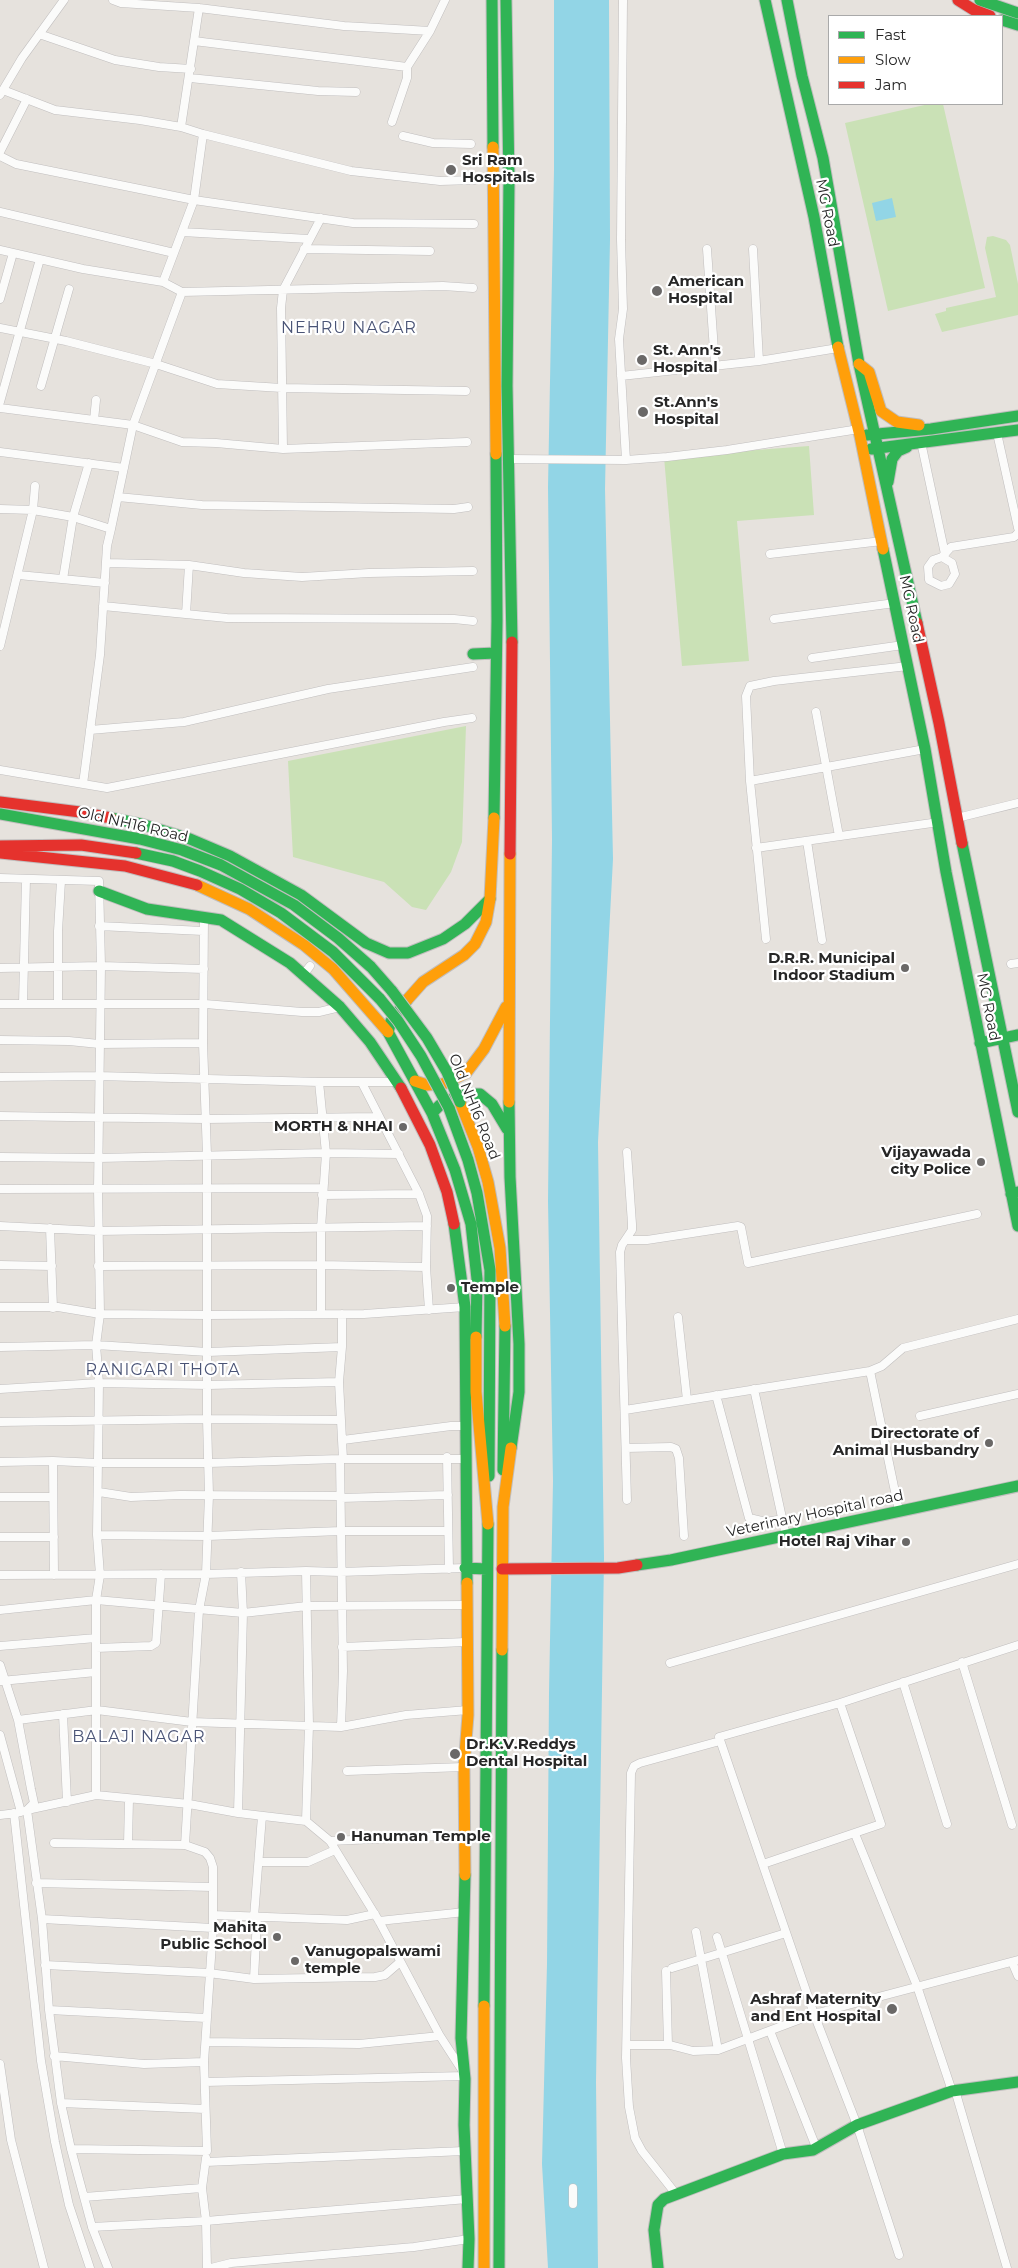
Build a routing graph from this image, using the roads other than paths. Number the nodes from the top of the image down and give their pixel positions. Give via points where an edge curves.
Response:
1 (64, 0) edge
2 (113, 0) edge
3 (445, 0) edge
4 (492, 0) edge
5 (506, 0) edge
6 (623, 0) edge
7 (765, 0) edge
8 (787, 0) edge
9 (958, 0) edge
10 (980, 0) edge
11 (199, 8) junction
12 (1018, 13) edge
13 (987, 15) edge
14 (1003, 20) edge
15 (1018, 25) edge
16 (430, 31) junction
17 (39, 34) junction
18 (194, 41) junction
19 (407, 67) junction
20 (191, 69) junction
21 (190, 78) junction
22 (2, 92) edge
23 (356, 92) dead end
24 (27, 99) junction
25 (392, 122) dead end
26 (181, 127) junction
27 (203, 134) junction
28 (402, 136) dead end
29 (471, 144) dead end
30 (0, 154) edge
31 (475, 180) dead end
32 (194, 200) junction
33 (0, 212) edge
34 (321, 218) junction
35 (474, 224) dead end
36 (182, 232) junction
37 (310, 239) junction
38 (304, 249) junction
39 (707, 249) dead end
40 (753, 249) dead end
41 (0, 250) edge
42 (430, 251) dead end
43 (13, 253) junction
44 (174, 253) junction
45 (40, 259) junction
46 (163, 282) junction
47 (473, 288) dead end
48 (69, 289) dead end
49 (283, 290) junction
50 (182, 292) junction
51 (0, 299) edge
52 (0, 328) edge
53 (21, 332) junction
54 (53, 339) junction
55 (838, 348) junction
56 (759, 361) junction
57 (156, 364) junction
58 (714, 364) junction
59 (859, 364) junction
60 (621, 376) junction
61 (501, 385) junction
62 (41, 386) dead end
63 (282, 388) junction
64 (466, 391) dead end
65 (96, 400) dead end
66 (0, 402) edge
67 (0, 408) edge
68 (1018, 416) edge
69 (94, 420) junction
70 (133, 425) junction
71 (931, 429) junction
72 (1018, 430) edge
73 (860, 432) junction
74 (998, 433) junction
75 (873, 434) junction
76 (467, 442) dead end
77 (918, 443) junction
78 (877, 448) junction
79 (283, 449) junction
80 (863, 450) junction
81 (0, 452) edge
82 (515, 459) junction
83 (623, 460) junction
84 (89, 463) junction
85 (124, 468) junction
86 (35, 486) dead end
87 (887, 490) junction
88 (118, 497) junction
89 (468, 507) dead end
90 (0, 509) edge
91 (33, 510) junction
92 (73, 517) junction
93 (1018, 528) edge
94 (111, 529) junction
95 (1018, 533) edge
96 (882, 541) junction
97 (770, 554) dead end
98 (107, 562) junction
99 (189, 565) junction
100 (473, 571) dead end
101 (18, 575) junction
102 (63, 579) junction
103 (105, 582) junction
104 (894, 603) junction
105 (103, 606) junction
106 (186, 614) junction
107 (774, 619) dead end
108 (473, 621) dead end
109 (903, 645) junction
110 (0, 646) edge
111 (496, 653) junction
112 (473, 654) dead end
113 (812, 658) dead end
114 (908, 666) junction
115 (473, 667) dead end
116 (816, 712) dead end
117 (472, 718) dead end
118 (90, 730) junction
119 (925, 749) junction
120 (827, 768) junction
121 (0, 770) edge
122 (750, 780) junction
123 (83, 784) junction
124 (0, 802) edge
125 (1018, 804) edge
126 (0, 814) edge
127 (957, 818) junction
128 (939, 822) junction
129 (838, 836) junction
130 (807, 841) junction
131 (0, 846) edge
132 (756, 848) junction
133 (0, 854) edge
134 (0, 878) edge
135 (26, 879) junction
136 (61, 881) junction
137 (99, 891) junction
138 (490, 899) junction
139 (204, 917) junction
140 (486, 922) junction
141 (100, 926) junction
142 (508, 926) junction
143 (203, 931) junction
144 (766, 939) dead end
145 (822, 940) dead end
146 (101, 966) junction
147 (24, 967) junction
148 (58, 967) junction
149 (0, 968) edge
150 (204, 969) junction
151 (0, 1004) edge
152 (23, 1004) junction
153 (58, 1004) junction
154 (100, 1004) junction
155 (204, 1004) junction
156 (507, 1005) junction
157 (340, 1007) junction
158 (388, 1032) junction
159 (1018, 1035) edge
160 (1003, 1038) junction
161 (0, 1040) edge
162 (203, 1043) junction
163 (980, 1043) junction
164 (99, 1044) junction
165 (98, 1076) junction
166 (0, 1078) edge
167 (204, 1079) junction
168 (415, 1081) junction
169 (319, 1082) junction
170 (362, 1082) junction
171 (398, 1082) junction
172 (432, 1112) junction
173 (1018, 1112) edge
174 (0, 1116) edge
175 (98, 1116) junction
176 (322, 1117) junction
177 (379, 1117) junction
178 (205, 1119) junction
179 (508, 1130) junction
180 (627, 1152) dead end
181 (326, 1153) junction
182 (399, 1154) junction
183 (207, 1155) junction
184 (0, 1157) edge
185 (100, 1158) junction
186 (0, 1189) edge
187 (98, 1189) junction
188 (206, 1190) junction
189 (322, 1192) junction
190 (1015, 1193) edge
191 (419, 1194) junction
192 (977, 1214) dead end
193 (0, 1226) edge
194 (427, 1226) junction
195 (1018, 1226) edge
196 (50, 1228) junction
197 (321, 1228) junction
198 (207, 1229) junction
199 (98, 1231) junction
200 (626, 1240) junction
201 (0, 1265) edge
202 (207, 1265) junction
203 (320, 1265) junction
204 (52, 1266) junction
205 (98, 1266) junction
206 (426, 1268) junction
207 (0, 1306) edge
208 (465, 1307) junction
209 (53, 1308) junction
210 (429, 1310) junction
211 (322, 1313) junction
212 (100, 1314) junction
213 (342, 1314) junction
214 (207, 1315) junction
215 (678, 1316) dead end
216 (1018, 1319) edge
217 (96, 1345) junction
218 (0, 1347) edge
219 (342, 1347) junction
220 (208, 1352) junction
221 (870, 1371) junction
222 (338, 1382) junction
223 (100, 1383) junction
224 (208, 1385) junction
225 (0, 1389) edge
226 (754, 1389) junction
227 (1018, 1394) edge
228 (716, 1395) junction
229 (687, 1400) junction
230 (625, 1410) junction
231 (920, 1416) dead end
232 (207, 1419) junction
233 (98, 1420) junction
234 (341, 1420) junction
235 (0, 1422) edge
236 (465, 1426) junction
237 (343, 1440) junction
238 (626, 1448) junction
239 (447, 1458) junction
240 (341, 1459) junction
241 (465, 1459) junction
242 (53, 1461) junction
243 (0, 1462) edge
244 (98, 1463) junction
245 (209, 1463) junction
246 (1018, 1486) edge
247 (99, 1492) junction
248 (209, 1495) junction
249 (448, 1495) junction
250 (0, 1496) edge
251 (53, 1497) junction
252 (341, 1497) junction
253 (627, 1500) dead end
254 (503, 1507) junction
255 (899, 1511) junction
256 (488, 1518) junction
257 (783, 1519) junction
258 (342, 1531) junction
259 (447, 1531) junction
260 (97, 1535) junction
261 (208, 1536) junction
262 (684, 1536) dead end
263 (786, 1536) junction
264 (0, 1537) edge
265 (54, 1537) junction
266 (1018, 1564) edge
267 (465, 1568) junction
268 (502, 1568) junction
269 (449, 1569) junction
270 (487, 1569) junction
271 (306, 1570) junction
272 (241, 1572) junction
273 (340, 1572) junction
274 (161, 1574) junction
275 (206, 1574) junction
276 (0, 1575) edge
277 (54, 1575) junction
278 (100, 1575) junction
279 (96, 1600) junction
280 (466, 1605) junction
281 (159, 1606) junction
282 (307, 1606) junction
283 (342, 1606) junction
284 (0, 1610) edge
285 (199, 1610) junction
286 (243, 1613) junction
287 (96, 1638) junction
288 (466, 1642) junction
289 (1018, 1645) edge
290 (0, 1646) edge
291 (342, 1647) junction
292 (96, 1648) junction
293 (962, 1662) junction
294 (670, 1663) dead end
295 (0, 1665) edge
296 (96, 1672) junction
297 (2, 1681) edge
298 (903, 1682) junction
299 (840, 1703) junction
300 (97, 1710) junction
301 (468, 1710) junction
302 (63, 1714) junction
303 (18, 1720) junction
304 (192, 1722) junction
305 (239, 1722) junction
306 (309, 1725) junction
307 (341, 1727) junction
308 (0, 1735) edge
309 (720, 1741) junction
310 (464, 1767) junction
311 (347, 1771) dead end
312 (96, 1796) junction
313 (129, 1799) junction
314 (67, 1802) junction
315 (189, 1804) junction
316 (21, 1812) junction
317 (238, 1813) junction
318 (0, 1816) edge
319 (262, 1816) junction
320 (306, 1821) junction
321 (947, 1824) dead end
322 (1012, 1825) dead end
323 (855, 1834) junction
324 (465, 1835) junction
325 (330, 1841) junction
326 (54, 1843) dead end
327 (128, 1844) junction
328 (185, 1845) junction
329 (335, 1850) junction
330 (259, 1862) junction
331 (763, 1864) junction
332 (36, 1883) junction
333 (212, 1887) junction
334 (465, 1912) junction
335 (213, 1915) junction
336 (255, 1917) junction
337 (377, 1917) junction
338 (42, 1919) junction
339 (213, 1928) junction
340 (696, 1932) dead end
341 (786, 1933) junction
342 (716, 1937) dead end
343 (722, 1954) junction
344 (701, 1959) junction
345 (1015, 1961) edge
346 (400, 1962) junction
347 (45, 1965) junction
348 (209, 1973) junction
349 (1018, 1976) edge
350 (254, 1979) junction
351 (917, 1986) junction
352 (49, 2010) junction
353 (814, 2014) junction
354 (206, 2018) junction
355 (770, 2031) junction
356 (440, 2036) junction
357 (747, 2040) junction
358 (206, 2042) junction
359 (626, 2045) junction
360 (668, 2046) junction
361 (718, 2050) junction
362 (54, 2056) junction
363 (204, 2062) junction
364 (0, 2064) edge
365 (464, 2074) junction
366 (204, 2082) junction
367 (1018, 2082) edge
368 (954, 2091) junction
369 (61, 2103) junction
370 (204, 2109) junction
371 (857, 2125) junction
372 (816, 2147) junction
373 (71, 2149) junction
374 (207, 2151) junction
375 (464, 2151) junction
376 (783, 2154) junction
377 (206, 2162) junction
378 (202, 2188) junction
379 (573, 2188) dead end
380 (676, 2194) junction
381 (84, 2197) junction
382 (467, 2199) junction
383 (573, 2204) dead end
384 (206, 2221) junction
385 (92, 2228) junction
386 (469, 2239) junction
387 (899, 2255) dead end
388 (44, 2268) edge
389 (90, 2268) edge
390 (108, 2268) edge
391 (207, 2268) edge
392 (211, 2268) edge
393 (468, 2268) edge
394 (484, 2268) edge
395 (499, 2268) edge
396 (658, 2268) edge
397 (1007, 2268) edge

1 - 17 street
2 - 11 street
3 - 16 street
4 - 61 main road
5 - 61 main road via 509,180
6 - 60 street
7 - 55 main road, MG Road via 814,217
8 - 59 main road, MG Road via 823,158
9 - 13 main road
10 - 12 main road
11 - 16 street via 344,26
11 - 18 street
14 - 15 main road
16 - 19 street
17 - 20 street via 115,60
17 - 22 street
18 - 19 street
18 - 20 street
19 - 25 street via 408,78
20 - 21 street
21 - 23 street
21 - 26 street
22 - 24 street
24 - 26 street via 55,110
24 - 30 street
26 - 27 street
27 - 31 street via 351,171 440,181
27 - 32 street
28 - 29 street via 433,143
30 - 32 street via 16,164
32 - 34 street
32 - 36 street
33 - 44 street
34 - 35 street via 353,223
34 - 37 street
36 - 37 street
36 - 44 street
37 - 38 street
38 - 42 street
38 - 49 street
39 - 58 street
40 - 56 street
41 - 43 street
43 - 45 street
43 - 51 street
44 - 46 street
45 - 46 street
45 - 53 street
46 - 50 street
47 - 49 street
48 - 54 street
49 - 50 street
49 - 63 street
50 - 57 street
52 - 53 street
53 - 54 street
53 - 66 street
54 - 57 street
54 - 62 street
55 - 56 street
55 - 73 main road, MG Road
56 - 58 street
57 - 63 street via 218,384
57 - 70 street
58 - 60 street
59 - 71 main road via 869,372 881,411 897,422
59 - 75 main road, MG Road
60 - 83 street
61 - 82 main road
61 - 111 main road
63 - 64 street
63 - 79 street
65 - 69 street
67 - 69 street
68 - 71 main road
69 - 70 street
70 - 79 street via 182,442
70 - 85 street
71 - 75 main road
72 - 74 main road
73 - 75 main road
73 - 80 main road, MG Road
73 - 83 street
74 - 77 main road
74 - 93 street
75 - 78 main road, MG Road
76 - 79 street
77 - 78 main road
77 - 87 main road via 898,451 892,459
77 - 95 street via 943,556 951,547 1014,537
78 - 80 main road
78 - 87 main road, MG Road
80 - 96 main road, MG Road
81 - 84 street
82 - 83 street
82 - 142 main road
84 - 85 street
84 - 92 street
85 - 88 street
86 - 91 street
87 - 127 main road, MG Road
88 - 89 street via 202,505
88 - 94 street
90 - 91 street
91 - 92 street
91 - 101 street
92 - 94 street
92 - 102 street
94 - 98 street
96 - 97 street
96 - 104 main road, MG Road
98 - 99 street
98 - 103 street
99 - 100 street via 302,577
99 - 106 street
101 - 102 street
101 - 110 street
102 - 103 street
103 - 105 street
104 - 107 street
104 - 109 main road, MG Road
105 - 106 street
105 - 118 street
106 - 108 street via 227,618
109 - 113 street
109 - 114 main road, MG Road
111 - 112 main road
111 - 138 main road via 494,840
114 - 119 main road, MG Road
114 - 122 street via 750,686 746,696
115 - 118 street via 328,689 184,722
116 - 120 street
117 - 123 street via 107,788
118 - 123 street
119 - 120 street
119 - 128 main road, MG Road
120 - 122 street
120 - 129 street
121 - 123 street
122 - 132 street
124 - 138 main road via 141,824 190,840 270,876 366,943 389,953 408,953 443,939 465,924
125 - 127 street
126 - 254 main road, Old NH16 Road, bridge via 140,839 182,850 246,877 294,905 371,967 427,1038 447,1072 478,1147 500,1248 505,1308
127 - 160 main road, MG Road
128 - 129 street
128 - 163 main road, MG Road
129 - 130 street
130 - 132 street
130 - 145 street
131 - 256 main road, Old NH16 Road, bridge via 81,844 139,853 200,871 281,912 333,952 398,1020 449,1108 478,1193 490,1270
132 - 144 street
133 - 158 main road via 125,866 200,886 249,909 304,945 339,975
134 - 135 street
135 - 136 street
135 - 147 street
136 - 137 street via 98,881
136 - 148 street
137 - 139 main road via 147,909
137 - 141 street
138 - 140 main road
139 - 143 street
139 - 157 main road via 221,920 307,970
140 - 142 main road
140 - 158 main road via 475,944 464,955 412,993 391,1021
141 - 143 street
141 - 146 street
142 - 156 main road
143 - 150 street
146 - 148 street
146 - 150 street
146 - 154 street
147 - 148 street
147 - 149 street
147 - 152 street
148 - 153 street
150 - 155 street
151 - 152 street
152 - 153 street
153 - 154 street
154 - 155 street
154 - 164 street
155 - 157 street via 302,1012
155 - 162 street
156 - 168 main road via 484,1048 466,1073 443,1084 427,1085
156 - 179 main road
157 - 171 main road
158 - 168 main road
159 - 160 main road
160 - 163 main road
160 - 173 main road, MG Road
161 - 164 street
162 - 164 street
162 - 167 street
163 - 190 main road, MG Road
164 - 165 street
165 - 166 street
165 - 167 street
165 - 175 street
167 - 169 street
167 - 178 street
168 - 172 main road
169 - 170 street
169 - 176 street
170 - 171 street
170 - 177 street
171 - 208 main road via 430,1145 447,1192 457,1239
172 - 179 main road via 462,1094 480,1094 492,1104
172 - 256 main road via 455,1170 471,1224 477,1279 476,1392
174 - 175 street
175 - 178 street
175 - 185 street
176 - 177 street
176 - 178 street
176 - 181 street
177 - 182 street
178 - 183 street
179 - 254 main road via 519,1392
180 - 200 street via 632,1230
181 - 182 street
181 - 183 street
181 - 189 street
182 - 191 street
183 - 185 street
183 - 188 street
184 - 185 street
185 - 187 street
186 - 187 street
187 - 188 street
187 - 199 street
188 - 189 street
188 - 198 street
189 - 191 street
189 - 197 street
190 - 195 main road, MG Road
191 - 194 street
192 - 200 street via 748,1264 741,1227 738,1226 647,1240
193 - 196 street
194 - 197 street
194 - 206 street
196 - 199 street
196 - 204 street
197 - 198 street
197 - 203 street
198 - 199 street
198 - 202 street
199 - 205 street
200 - 230 street via 620,1252
201 - 204 street
202 - 203 street
202 - 205 street
202 - 214 street
203 - 206 street
203 - 211 street
204 - 209 street
205 - 212 street
206 - 210 street
207 - 209 street
208 - 210 street
208 - 236 main road
209 - 212 street
210 - 213 street
211 - 213 street
211 - 214 street
212 - 214 street
212 - 217 street
213 - 219 street
214 - 220 street
215 - 229 street
216 - 221 street via 903,1348 882,1366
217 - 218 street
217 - 220 street
217 - 223 street
219 - 220 street
219 - 222 street
220 - 224 street
221 - 226 street
221 - 255 street
222 - 224 street
222 - 234 street
223 - 224 street
223 - 225 street
223 - 233 street
224 - 232 street
226 - 228 street
226 - 257 street
227 - 231 street
228 - 229 street
228 - 257 street via 749,1518 766,1522
229 - 230 street
230 - 238 street
232 - 233 street
232 - 234 street
232 - 245 street
233 - 235 street
233 - 244 street
234 - 237 street
236 - 237 street
236 - 241 main road
237 - 240 street
238 - 253 street
238 - 262 street via 676,1449
239 - 240 street
239 - 241 street
239 - 249 street
240 - 245 street
240 - 252 street
241 - 267 main road via 468,1530
242 - 243 street
242 - 244 street
242 - 251 street
244 - 245 street
244 - 247 street
245 - 248 street
246 - 255 main road, Veterinary Hospital road
247 - 248 street via 131,1497
247 - 260 street
248 - 252 street
248 - 261 street
249 - 252 street
249 - 259 street
250 - 251 street
251 - 265 street
252 - 258 street
254 - 268 main road
255 - 263 main road, Veterinary Hospital road
256 - 270 main road
257 - 263 street
258 - 259 street
258 - 261 street
258 - 273 street
259 - 269 street
260 - 261 street
260 - 278 street
261 - 275 street
263 - 268 main road, Veterinary Hospital road via 618,1568
264 - 265 street
265 - 277 street
266 - 294 street
267 - 269 street
267 - 270 main road
267 - 280 main road
268 - 395 main road
269 - 273 street
270 - 394 main road
271 - 272 street
271 - 273 street
271 - 282 street
272 - 275 street
272 - 286 street
273 - 283 street
274 - 275 street
274 - 278 street
274 - 281 street
275 - 285 street
276 - 277 street
277 - 278 street
278 - 279 street
279 - 281 street
279 - 284 street
279 - 287 street
280 - 283 street
280 - 288 main road
281 - 285 street
281 - 292 street via 154,1645
282 - 283 street
282 - 286 street
282 - 306 street
283 - 291 street
285 - 286 street
285 - 304 street
286 - 305 street
287 - 290 street
287 - 292 street
288 - 291 street
288 - 301 main road
289 - 293 street
291 - 307 street
292 - 296 street
293 - 298 street
293 - 322 street
295 - 297 street
296 - 297 street
296 - 300 street
297 - 303 street
298 - 299 street
298 - 321 street
299 - 309 street via 719,1737
299 - 323 street via 881,1824
300 - 302 street
300 - 304 street
300 - 312 street
301 - 307 street via 406,1715
301 - 310 main road
302 - 303 street
302 - 314 street
303 - 316 street via 34,1803
304 - 305 street
304 - 315 street
305 - 306 street
305 - 317 street
306 - 307 street
306 - 320 street
308 - 316 street
309 - 331 street
309 - 359 street via 640,1763 631,1773
310 - 311 street
310 - 324 main road
312 - 313 street
312 - 314 street
313 - 315 street
313 - 327 street
314 - 316 street
315 - 317 street
315 - 328 street
316 - 318 street
316 - 332 street
316 - 389 street via 41,2061 69,2205
317 - 319 street
319 - 320 street
319 - 330 street
320 - 325 street
323 - 331 street
323 - 351 street
324 - 325 street
324 - 334 main road
325 - 329 street
326 - 327 street
327 - 328 street
328 - 333 street via 205,1852 210,1858
329 - 330 street via 308,1862
329 - 337 street
330 - 336 street
331 - 341 street
332 - 333 street
332 - 338 street
333 - 335 street
334 - 337 street
334 - 365 main road via 461,2038
335 - 336 street
335 - 339 street
336 - 337 street via 347,1920
336 - 350 street
337 - 346 street
338 - 339 street
338 - 347 street
339 - 348 street
340 - 344 street
341 - 343 street
341 - 353 street
342 - 343 street
343 - 344 street
343 - 357 street
344 - 360 street via 669,1970
344 - 361 street
345 - 349 street
345 - 351 street
346 - 350 street via 385,1975 375,1977
346 - 356 street
347 - 348 street
347 - 352 street
348 - 350 street
348 - 354 street
351 - 353 street
351 - 368 street
352 - 354 street
352 - 362 street
353 - 355 street
353 - 371 street
354 - 358 street
355 - 357 street
355 - 372 street
356 - 358 street via 359,2044
356 - 365 street
357 - 361 street
357 - 376 street
358 - 363 street
359 - 360 street
359 - 380 street via 629,2107 635,2138
360 - 361 street via 693,2051
362 - 363 street via 144,2064
362 - 369 street
363 - 366 street
364 - 388 street via 11,2140
365 - 366 street
365 - 375 main road
366 - 370 street
367 - 368 main road
368 - 371 main road
368 - 397 street
369 - 370 street
369 - 373 street
370 - 374 street
371 - 372 main road
371 - 387 street
372 - 376 main road
373 - 374 street
373 - 381 street
374 - 377 street
375 - 377 street
375 - 382 main road
376 - 380 main road
377 - 378 street
378 - 381 street
378 - 384 street
379 - 383 street
380 - 396 main road via 658,2205 654,2230
381 - 385 street
382 - 384 street
382 - 386 main road
384 - 385 street
384 - 391 street
385 - 390 street
386 - 392 street via 406,2248 231,2263
386 - 393 main road

